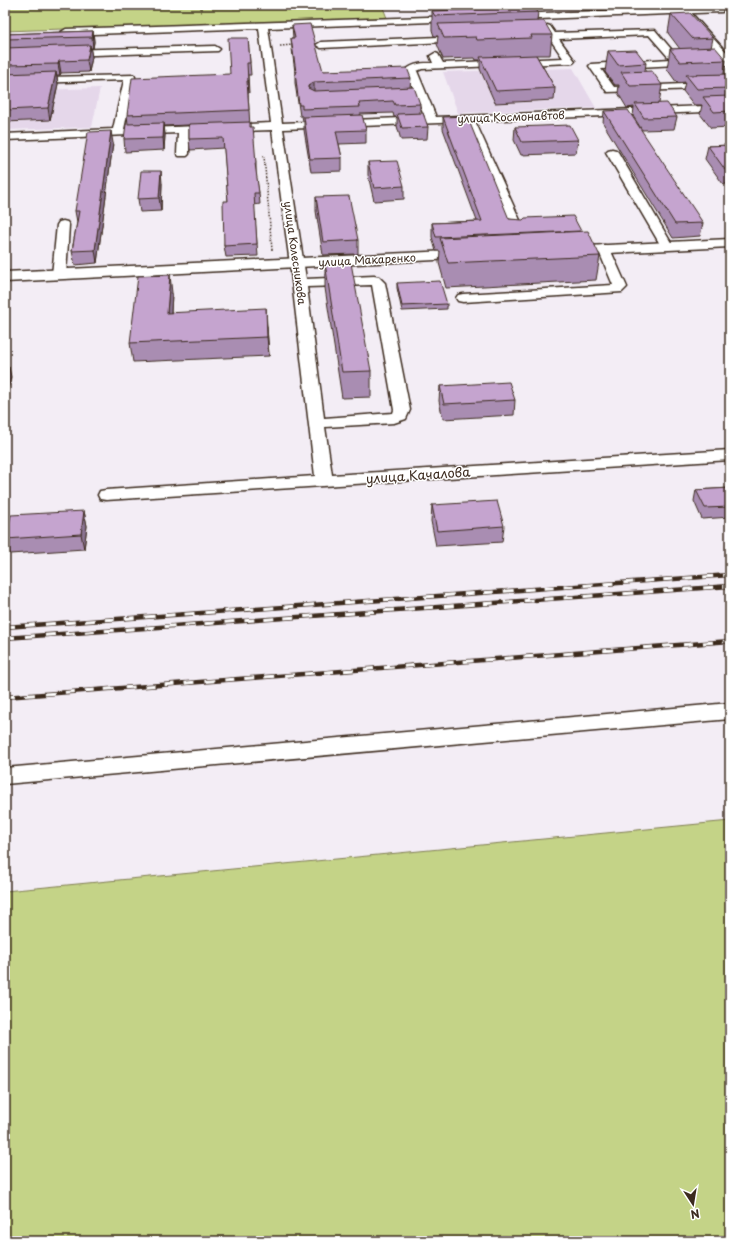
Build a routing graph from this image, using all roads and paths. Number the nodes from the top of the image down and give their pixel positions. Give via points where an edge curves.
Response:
1 (681, 8) edge
2 (719, 10) dead end
3 (540, 16) junction
4 (506, 17) dead end
5 (466, 19) dead end
6 (421, 20) junction
7 (263, 26) junction
8 (108, 31) junction
9 (60, 32) edge
10 (552, 36) junction
11 (514, 38) edge
12 (475, 39) edge
13 (429, 41) junction
14 (322, 45) joint
15 (266, 46) junction
16 (214, 49) dead end
17 (51, 54) edge
18 (105, 59) junction
19 (730, 62) edge
20 (439, 66) junction
21 (102, 78) junction
22 (5, 81) edge
23 (730, 86) edge
24 (730, 108) edge
25 (469, 119) junction
26 (432, 120) junction
27 (277, 126) junction
28 (184, 130) junction
29 (118, 133) junction
30 (5, 137) edge
31 (612, 152) dead end
32 (183, 154) dead end
33 (63, 225) dead end
34 (518, 229) edge
35 (730, 243) edge
36 (667, 246) junction
37 (604, 249) junction
38 (556, 251) edge
39 (486, 255) edge
40 (297, 264) junction
41 (59, 275) junction
42 (5, 277) edge
43 (299, 283) junction
44 (463, 298) dead end
45 (316, 423) junction
46 (730, 455) edge
47 (324, 481) junction
48 (106, 495) dead end
49 (730, 711) edge
50 (5, 776) edge

1 - 2 street
1 - 3 street
1 - 19 main road
3 - 4 street
3 - 10 street
5 - 6 street
6 - 7 street
6 - 13 street
7 - 8 street
7 - 15 street, улица Колесникова
8 - 9 street
8 - 18 street
10 - 11 street
10 - 20 street via 570,61
10 - 23 street via 652,32 677,62 594,66 611,90
12 - 13 street
13 - 14 street
13 - 20 street
14 - 15 path
15 - 27 street, улица Колесникова
16 - 18 street
17 - 18 street
18 - 21 street
20 - 26 street via 420,66 411,70 417,93
21 - 22 street
21 - 29 street via 130,78
24 - 25 street, улица Космонавтов
25 - 26 street, улица Космонавтов
25 - 34 street
26 - 27 street, улица Космонавтов
27 - 28 street, улица Космонавтов
27 - 40 street, улица Колесникова
28 - 29 street, улица Космонавтов
28 - 32 street
29 - 30 street, улица Космонавтов
31 - 36 street
33 - 41 street
35 - 36 main road
36 - 37 main road
37 - 38 main road
37 - 44 street via 620,287 616,289
39 - 40 main road, улица Макаренко
40 - 41 main road, улица Макаренко
40 - 43 street, улица Колесникова
41 - 42 main road, улица Макаренко
43 - 45 street, улица Колесникова
43 - 45 street via 374,280 378,283 402,410 400,416 394,418
45 - 47 street, улица Колесникова
46 - 47 street, улица Качалова
47 - 48 street, улица Качалова
49 - 50 street

